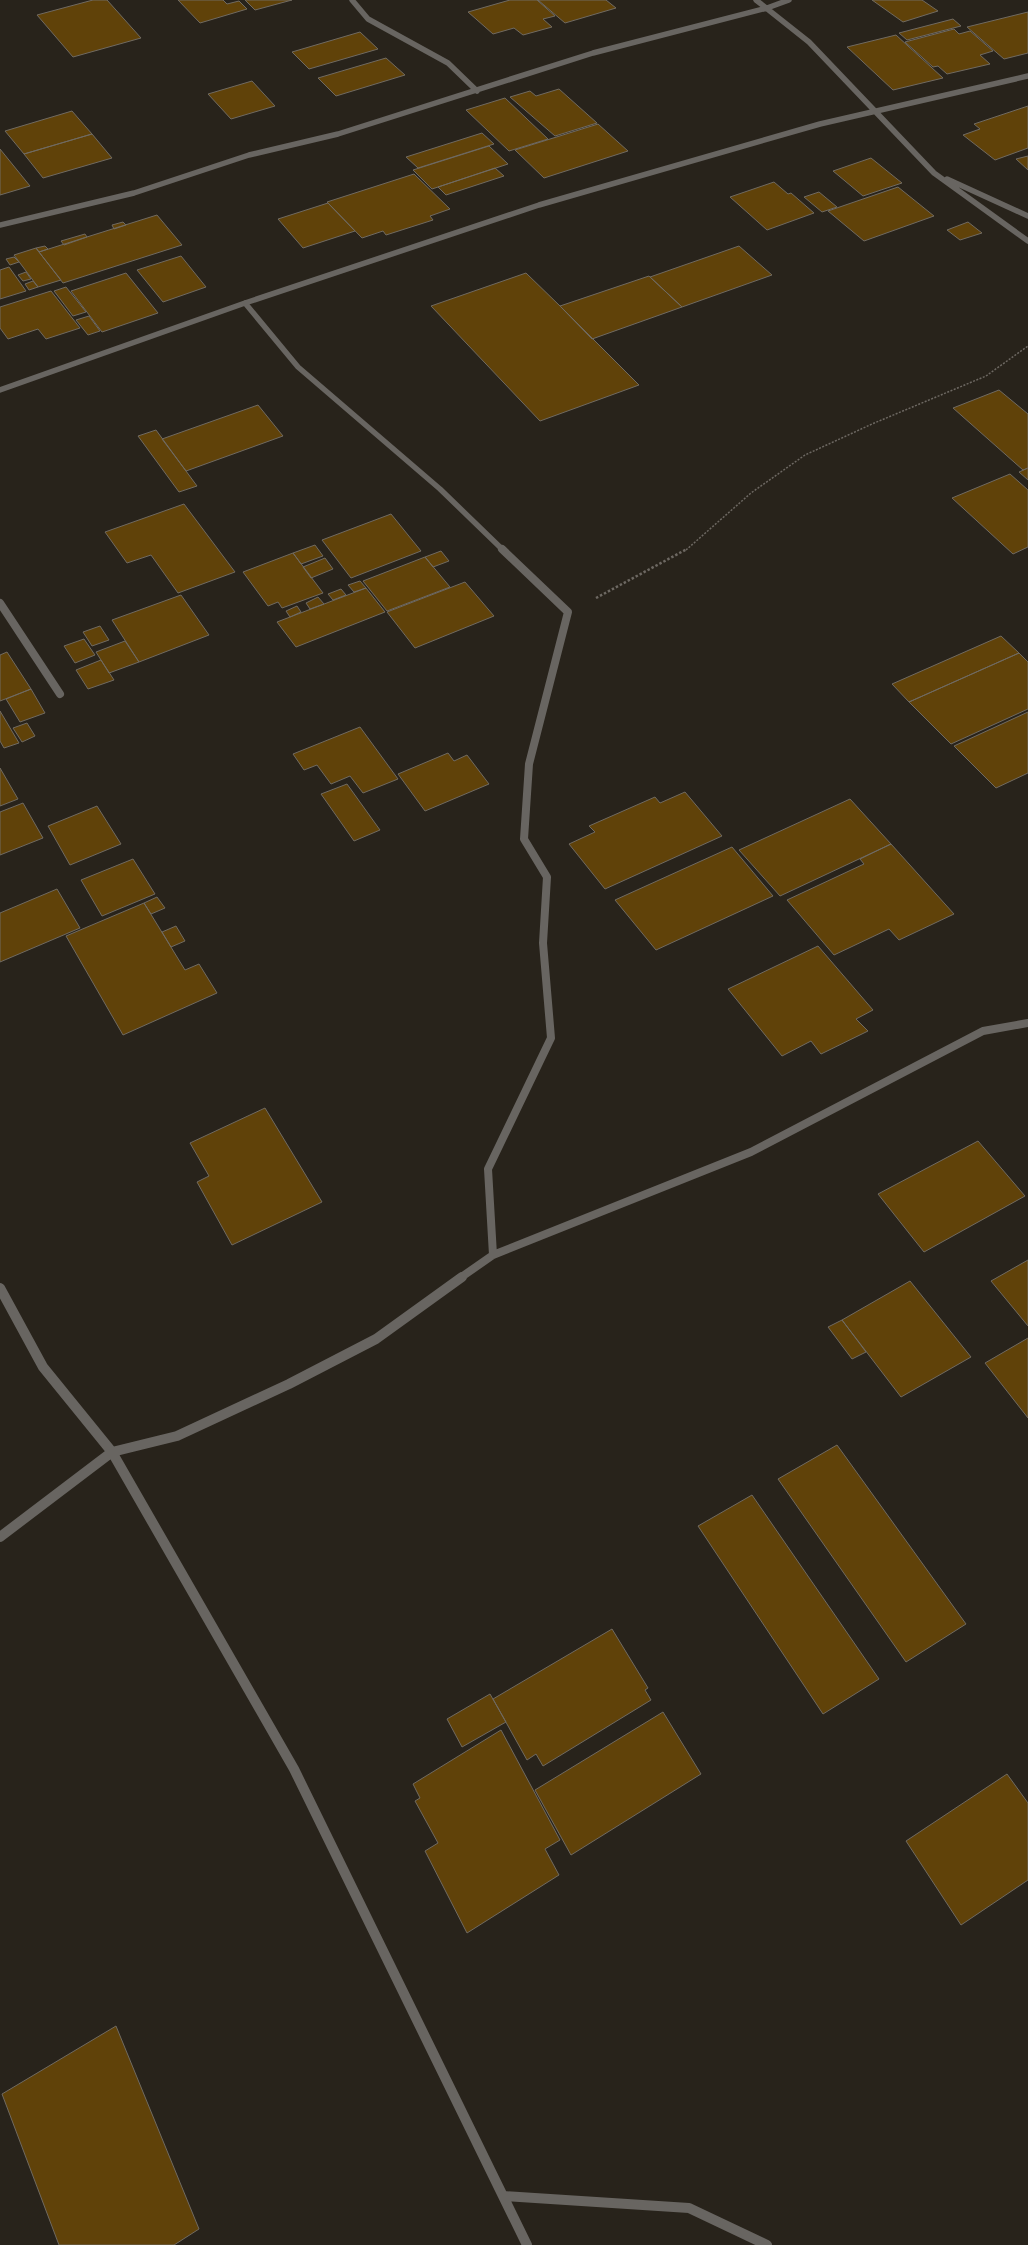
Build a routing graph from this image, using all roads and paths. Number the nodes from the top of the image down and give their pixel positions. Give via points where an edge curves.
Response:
1 (352, 0) edge
2 (756, 0) edge
3 (789, 0) edge
4 (767, 8) junction
5 (1028, 76) edge
6 (477, 91) junction
7 (876, 111) junction
8 (934, 173) junction
9 (1028, 216) edge
10 (0, 225) edge
11 (1028, 241) edge
12 (245, 303) junction
13 (1028, 346) edge
14 (0, 390) edge
15 (0, 603) edge
16 (568, 612) junction
17 (60, 694) dead end
18 (1028, 1023) edge
19 (493, 1255) junction
20 (0, 1288) edge
21 (112, 1452) junction
22 (0, 1537) edge
23 (503, 2196) junction
24 (527, 2245) edge
25 (767, 2245) edge

1 - 6 street via 368,19 448,63
2 - 4 street
3 - 4 street
4 - 6 street via 593,53
4 - 7 street via 809,42
5 - 7 street
6 - 10 street via 338,134 249,155 134,193
7 - 8 street
7 - 12 street via 820,124 539,205
8 - 9 street
8 - 11 street
12 - 14 street
12 - 16 street via 298,367 440,489
13 - 16 path via 986,376 805,455 751,493 682,553
15 - 17 street
16 - 19 street via 529,764 524,839 547,877 543,943 551,1038 488,1169
18 - 19 street via 983,1030 752,1152
19 - 21 street via 376,1339 289,1384 177,1436
20 - 21 street via 43,1367
21 - 22 street
21 - 23 street via 294,1769
23 - 24 street
23 - 25 street via 689,2208

